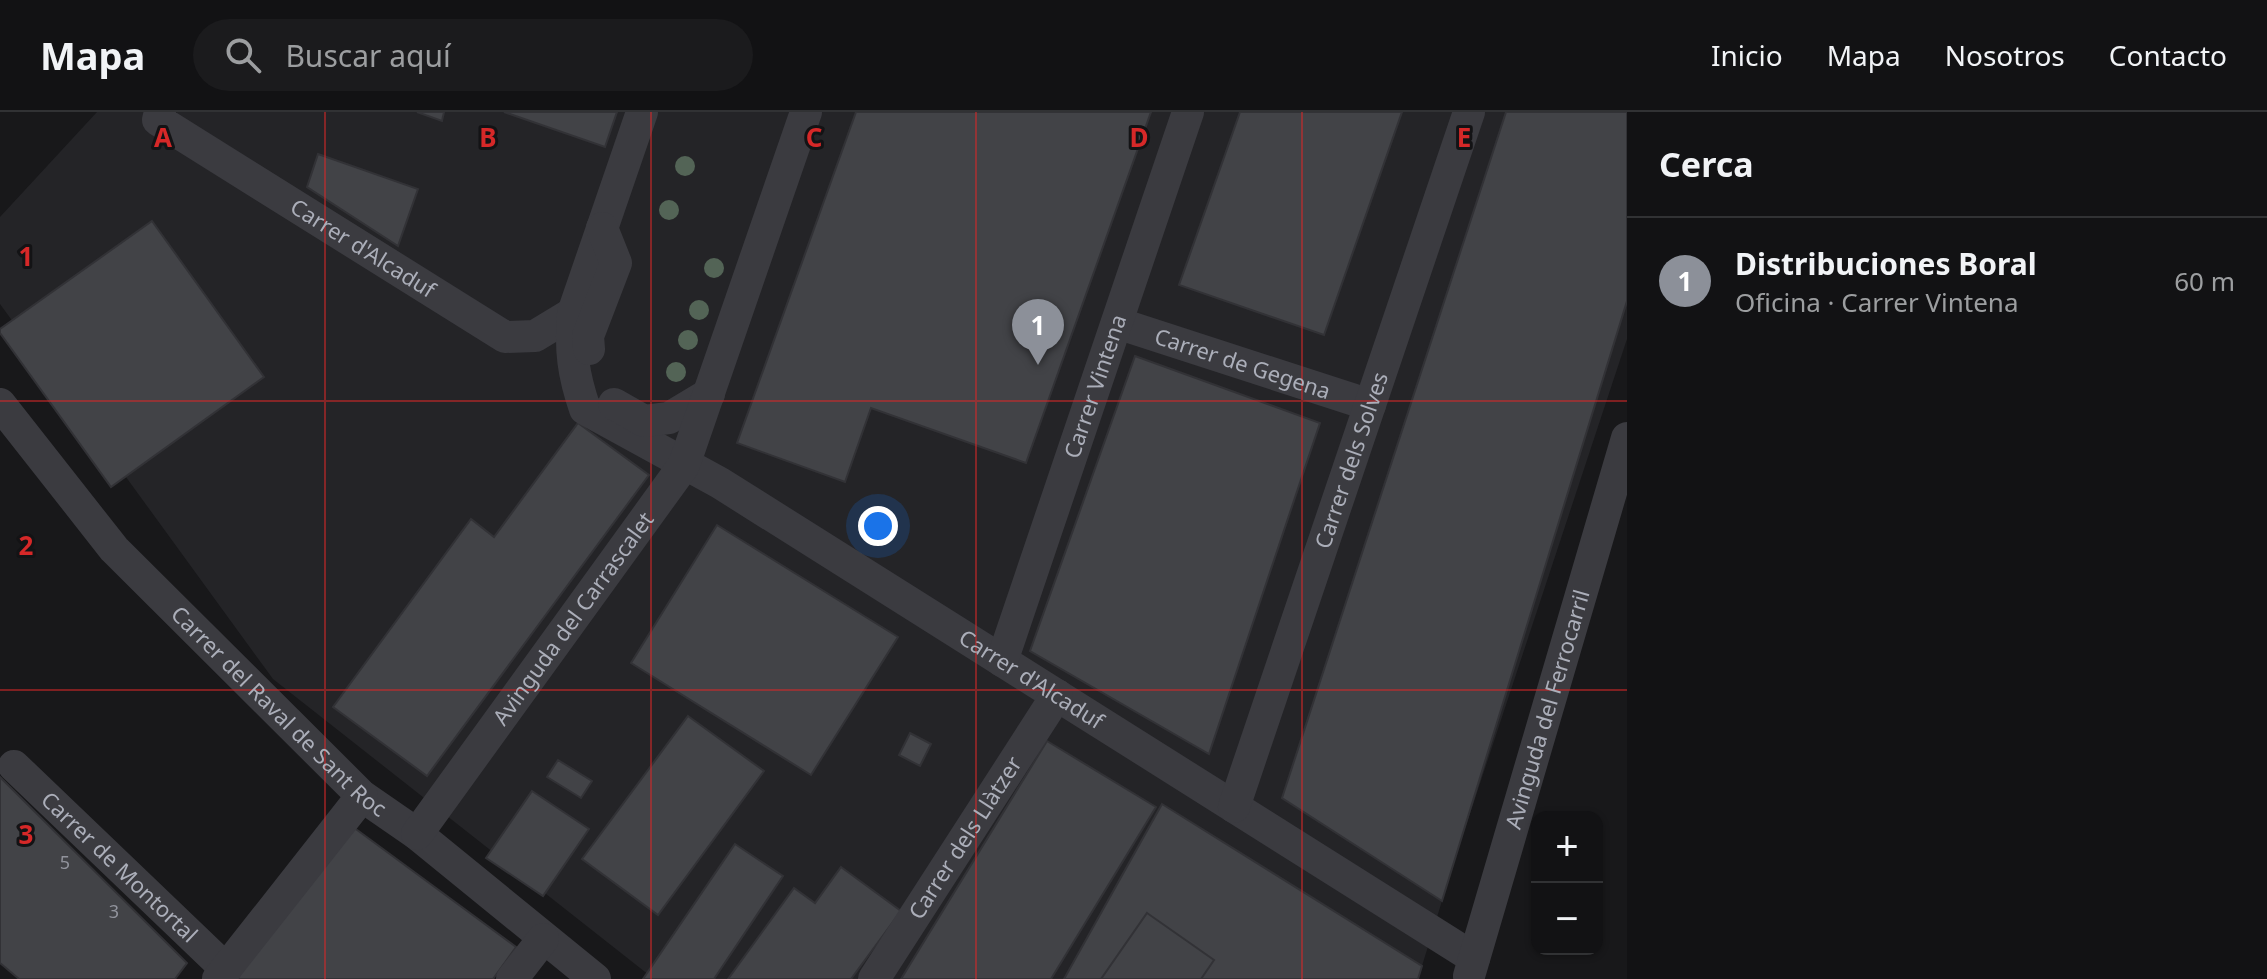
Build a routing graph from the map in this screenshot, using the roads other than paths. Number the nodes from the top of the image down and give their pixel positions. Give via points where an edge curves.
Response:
1 (642, 112) edge
2 (806, 112) edge
3 (1188, 112) edge
4 (1469, 112) edge
5 (159, 116) edge
6 (602, 228) junction
7 (573, 313) junction
8 (1117, 323) junction
9 (709, 394) junction
10 (0, 404) edge
11 (1370, 405) junction
12 (1627, 438) edge
13 (684, 465) junction
14 (1002, 661) junction
15 (1057, 695) junction
16 (14, 766) dead end
17 (362, 796) junction
18 (1234, 807) junction
19 (417, 834) junction
20 (543, 939) junction
21 (1471, 969) edge
22 (222, 974) edge
23 (512, 979) edge
24 (595, 979) edge
25 (874, 979) edge

1 - 6 street
2 - 9 street, Avinguda del Carrascalet
3 - 8 street, Carrer Vintena
4 - 11 street, Carrer dels Solves
5 - 7 street, Carrer d'Alcaduf via 505,337 535,336
6 - 7 street
6 - 9 street via 616,263 588,336 605,399 644,421 669,418
7 - 13 street, Carrer d'Alcaduf via 570,346 585,409
8 - 11 street, Carrer de Gegena
8 - 14 street, Carrer Vintena
9 - 13 street, Avinguda del Carrascalet
10 - 17 street, Carrer del Raval de Sant Roc via 114,549
11 - 18 street, Carrer dels Solves
12 - 21 street, Avinguda del Ferrocarril
13 - 14 street, Carrer d'Alcaduf
13 - 19 street, Avinguda del Carrascalet
14 - 15 street, Carrer d'Alcaduf
15 - 18 street, Carrer d'Alcaduf
15 - 25 street, Carrer dels Llàtzer
16 - 22 street, Carrer de Montortal
17 - 19 street, Carrer del Raval de Sant Roc
17 - 22 street
18 - 21 street, Carrer d'Alcaduf
19 - 20 street, Carrer del Raval de Sant Roc
20 - 23 street
20 - 24 street, Carrer del Raval de Sant Roc

